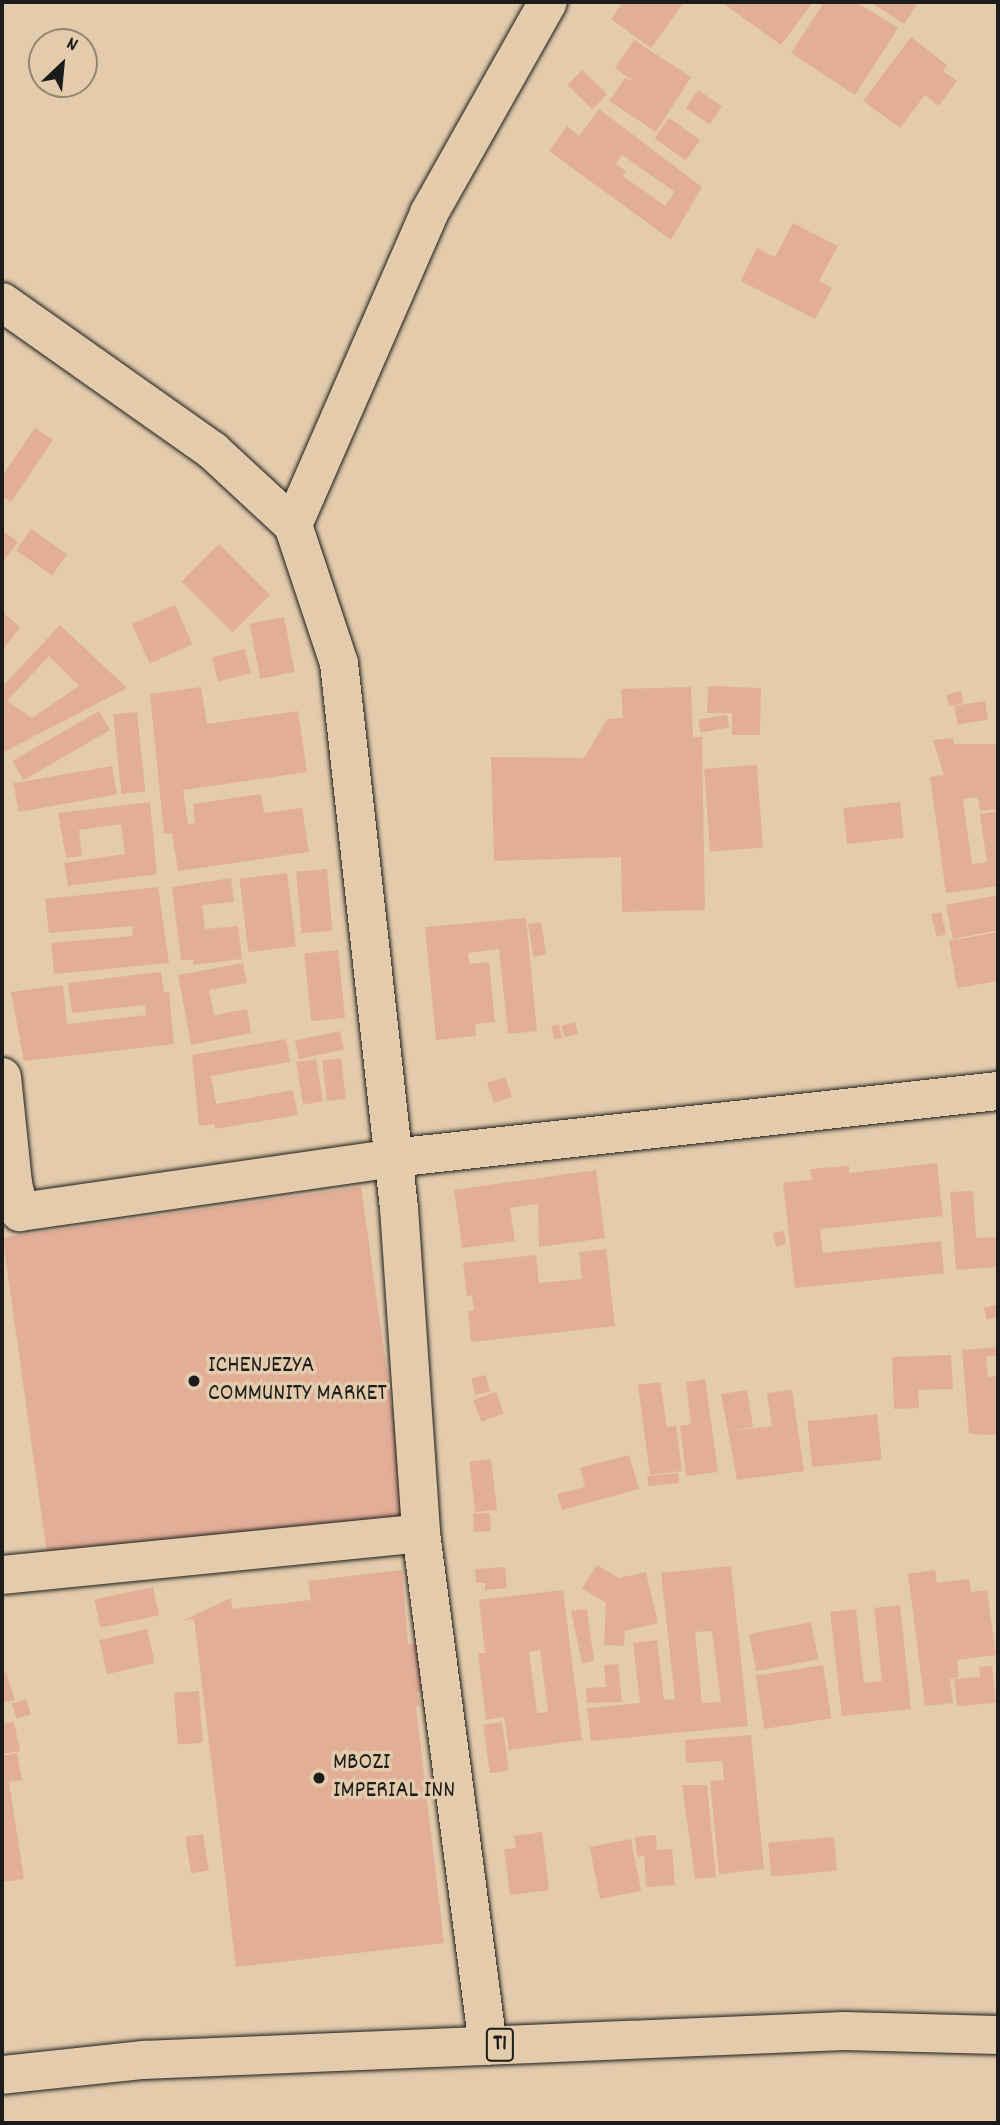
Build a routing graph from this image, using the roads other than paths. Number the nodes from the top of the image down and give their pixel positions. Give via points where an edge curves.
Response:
1 (548, 2) edge
2 (2, 302) edge
3 (293, 525) junction
4 (2, 1077) edge
5 (998, 1091) edge
6 (393, 1158) junction
7 (8, 1186) edge
8 (421, 1533) junction
9 (2, 1575) edge
10 (998, 2035) edge
11 (488, 2046) junction
12 (2, 2075) edge

1 - 3 main road via 429,213
2 - 3 main road via 213,451
3 - 6 main road via 338,663
4 - 7 main road
5 - 6 main road
6 - 7 main road via 20,1212
6 - 8 main road
8 - 9 main road
8 - 11 main road
10 - 11 main road, T1 via 844,2031
11 - 12 main road, T1 via 143,2060

